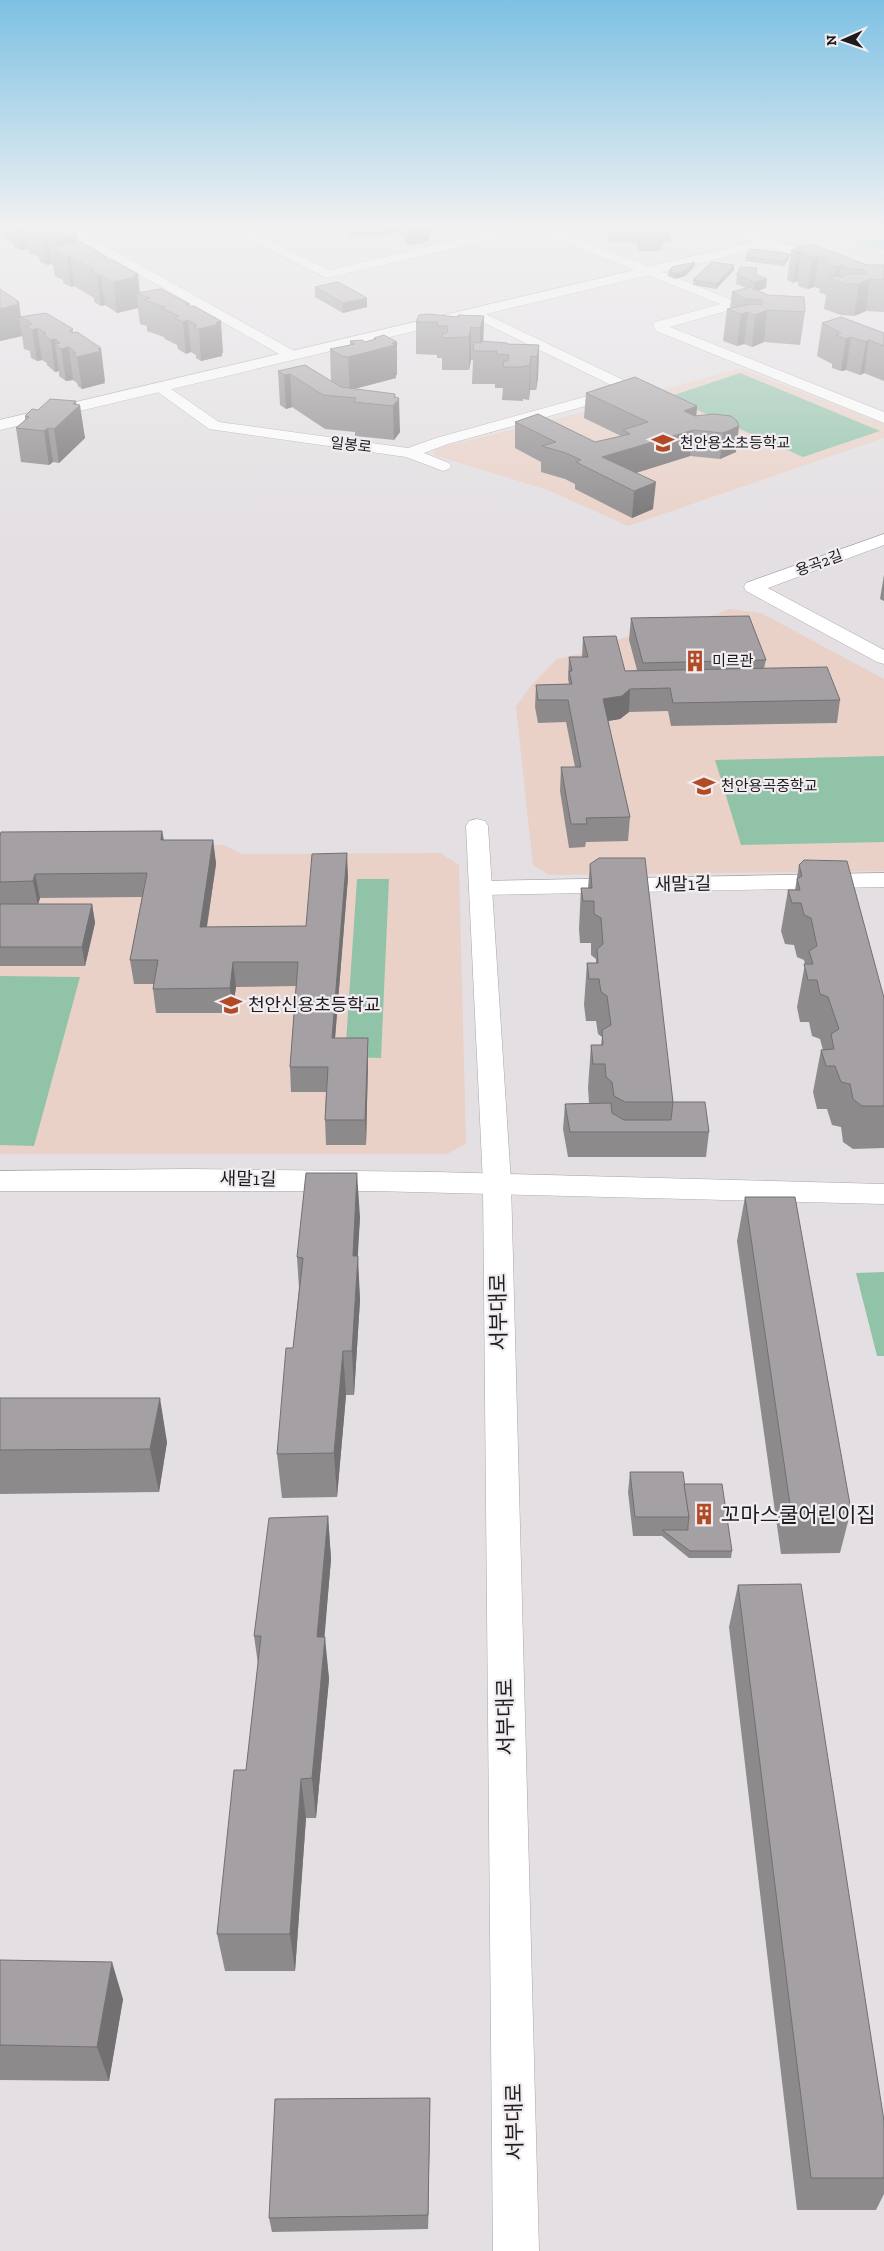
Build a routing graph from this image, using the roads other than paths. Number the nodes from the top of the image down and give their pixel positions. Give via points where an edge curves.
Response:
1 (251, 332) edge
2 (388, 332) edge
3 (515, 332) edge
4 (671, 332) edge
5 (291, 355) junction
6 (159, 387) junction
7 (884, 418) edge
8 (0, 425) edge
9 (409, 453) junction
10 (443, 466) dead end
11 (884, 539) edge
12 (884, 658) edge
13 (477, 826) dead end
14 (884, 880) edge
15 (481, 888) junction
16 (0, 1181) edge
17 (497, 1183) junction
18 (884, 1194) edge
19 (516, 2251) edge

1 - 5 street
2 - 5 street
3 - 9 street, 일봉로 via 631,388
4 - 7 street
5 - 6 street
6 - 8 street
6 - 9 street, 일봉로 via 215,426
9 - 10 street
11 - 12 street, 용곡2길 via 753,588
13 - 15 street
14 - 15 street, 새말1길
15 - 17 street
16 - 17 street, 새말1길 via 162,1178
17 - 18 street, 새말1길
17 - 19 street, 서부대로

